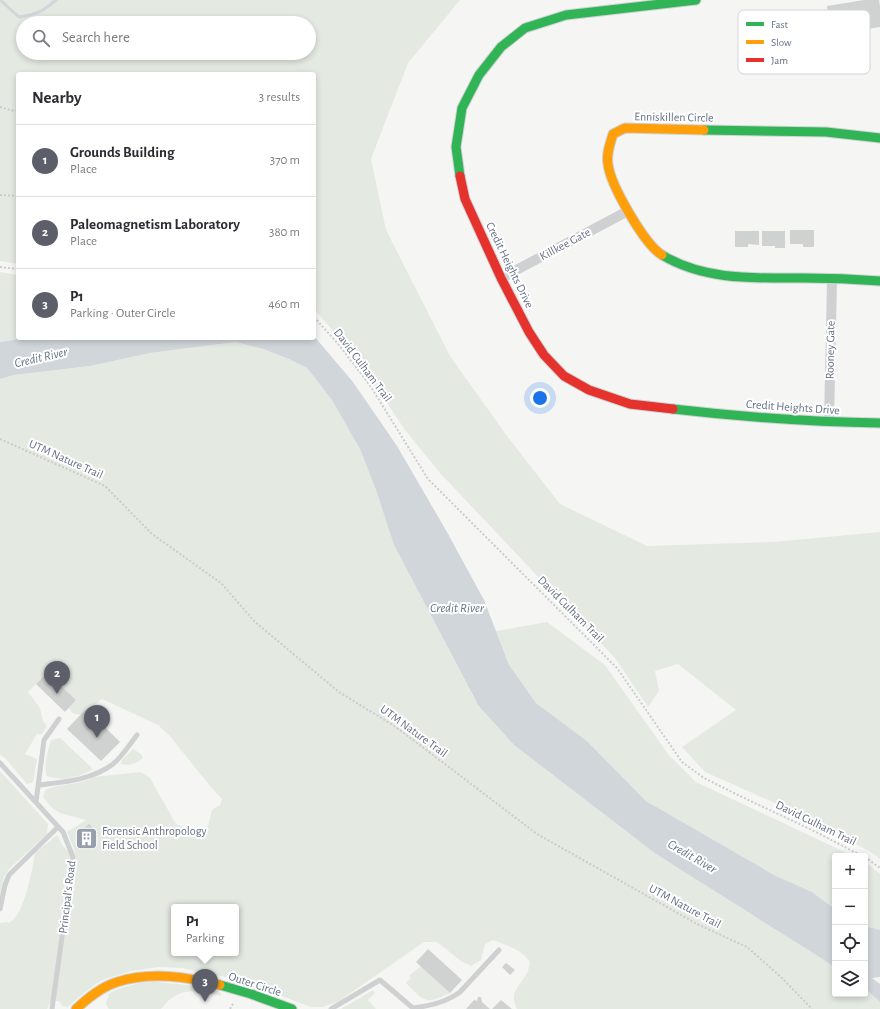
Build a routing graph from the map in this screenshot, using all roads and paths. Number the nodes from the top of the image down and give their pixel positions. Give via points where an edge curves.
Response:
1 (696, 0) edge
2 (0, 107) edge
3 (16, 110) edge
4 (880, 138) edge
5 (0, 195) edge
6 (16, 196) edge
7 (628, 211) junction
8 (0, 266) edge
9 (16, 268) edge
10 (501, 278) junction
11 (832, 279) junction
12 (880, 281) edge
13 (316, 319) edge
14 (829, 422) junction
15 (880, 423) edge
16 (0, 440) edge
17 (59, 719) dead end
18 (137, 735) dead end
19 (0, 763) edge
20 (39, 785) junction
21 (36, 802) junction
22 (58, 827) junction
23 (856, 853) edge
24 (868, 860) edge
25 (880, 868) edge
26 (0, 909) edge
27 (499, 950) dead end
28 (234, 1002) dead end
29 (52, 1009) edge
30 (76, 1009) edge
31 (230, 1009) edge
32 (292, 1009) edge
33 (331, 1009) edge
34 (414, 1009) edge
35 (812, 1009) edge

1 - 10 street, Credit Heights Drive via 566,15 525,28 501,47 479,75 462,108 456,147 465,199
2 - 3 path
4 - 7 street, Enniskillen Circle via 826,132 625,128 613,134 608,146 607,161 611,179
5 - 6 path
7 - 10 street, Killkee Gate
7 - 11 street, Enniskillen Circle via 656,251 690,269 740,276
8 - 9 path
10 - 14 street, Credit Heights Drive via 544,355 564,376 590,390 630,404 727,415
11 - 12 street, Enniskillen Circle
11 - 14 street, Rooney Gate
13 - 23 path, David Culham Trail via 371,387 428,479 617,668 682,762 704,778
14 - 15 street, Credit Heights Drive
16 - 35 path, UTM Nature Trail via 105,486 152,534 221,583 255,622 339,692 396,727 538,834 697,924 747,947
17 - 20 lane via 44,740
18 - 20 lane via 113,764 97,773 79,780
19 - 21 lane, Principal's Road
20 - 21 lane
21 - 22 lane, Principal's Road
22 - 26 lane via 8,875
22 - 29 lane, Principal's Road via 63,832 73,857
24 - 25 path, David Culham Trail
27 - 34 lane via 454,997
28 - 31 path
30 - 32 street, Outer Circle via 111,985 151,975 181,977 215,984 253,994
33 - 34 lane via 380,980

